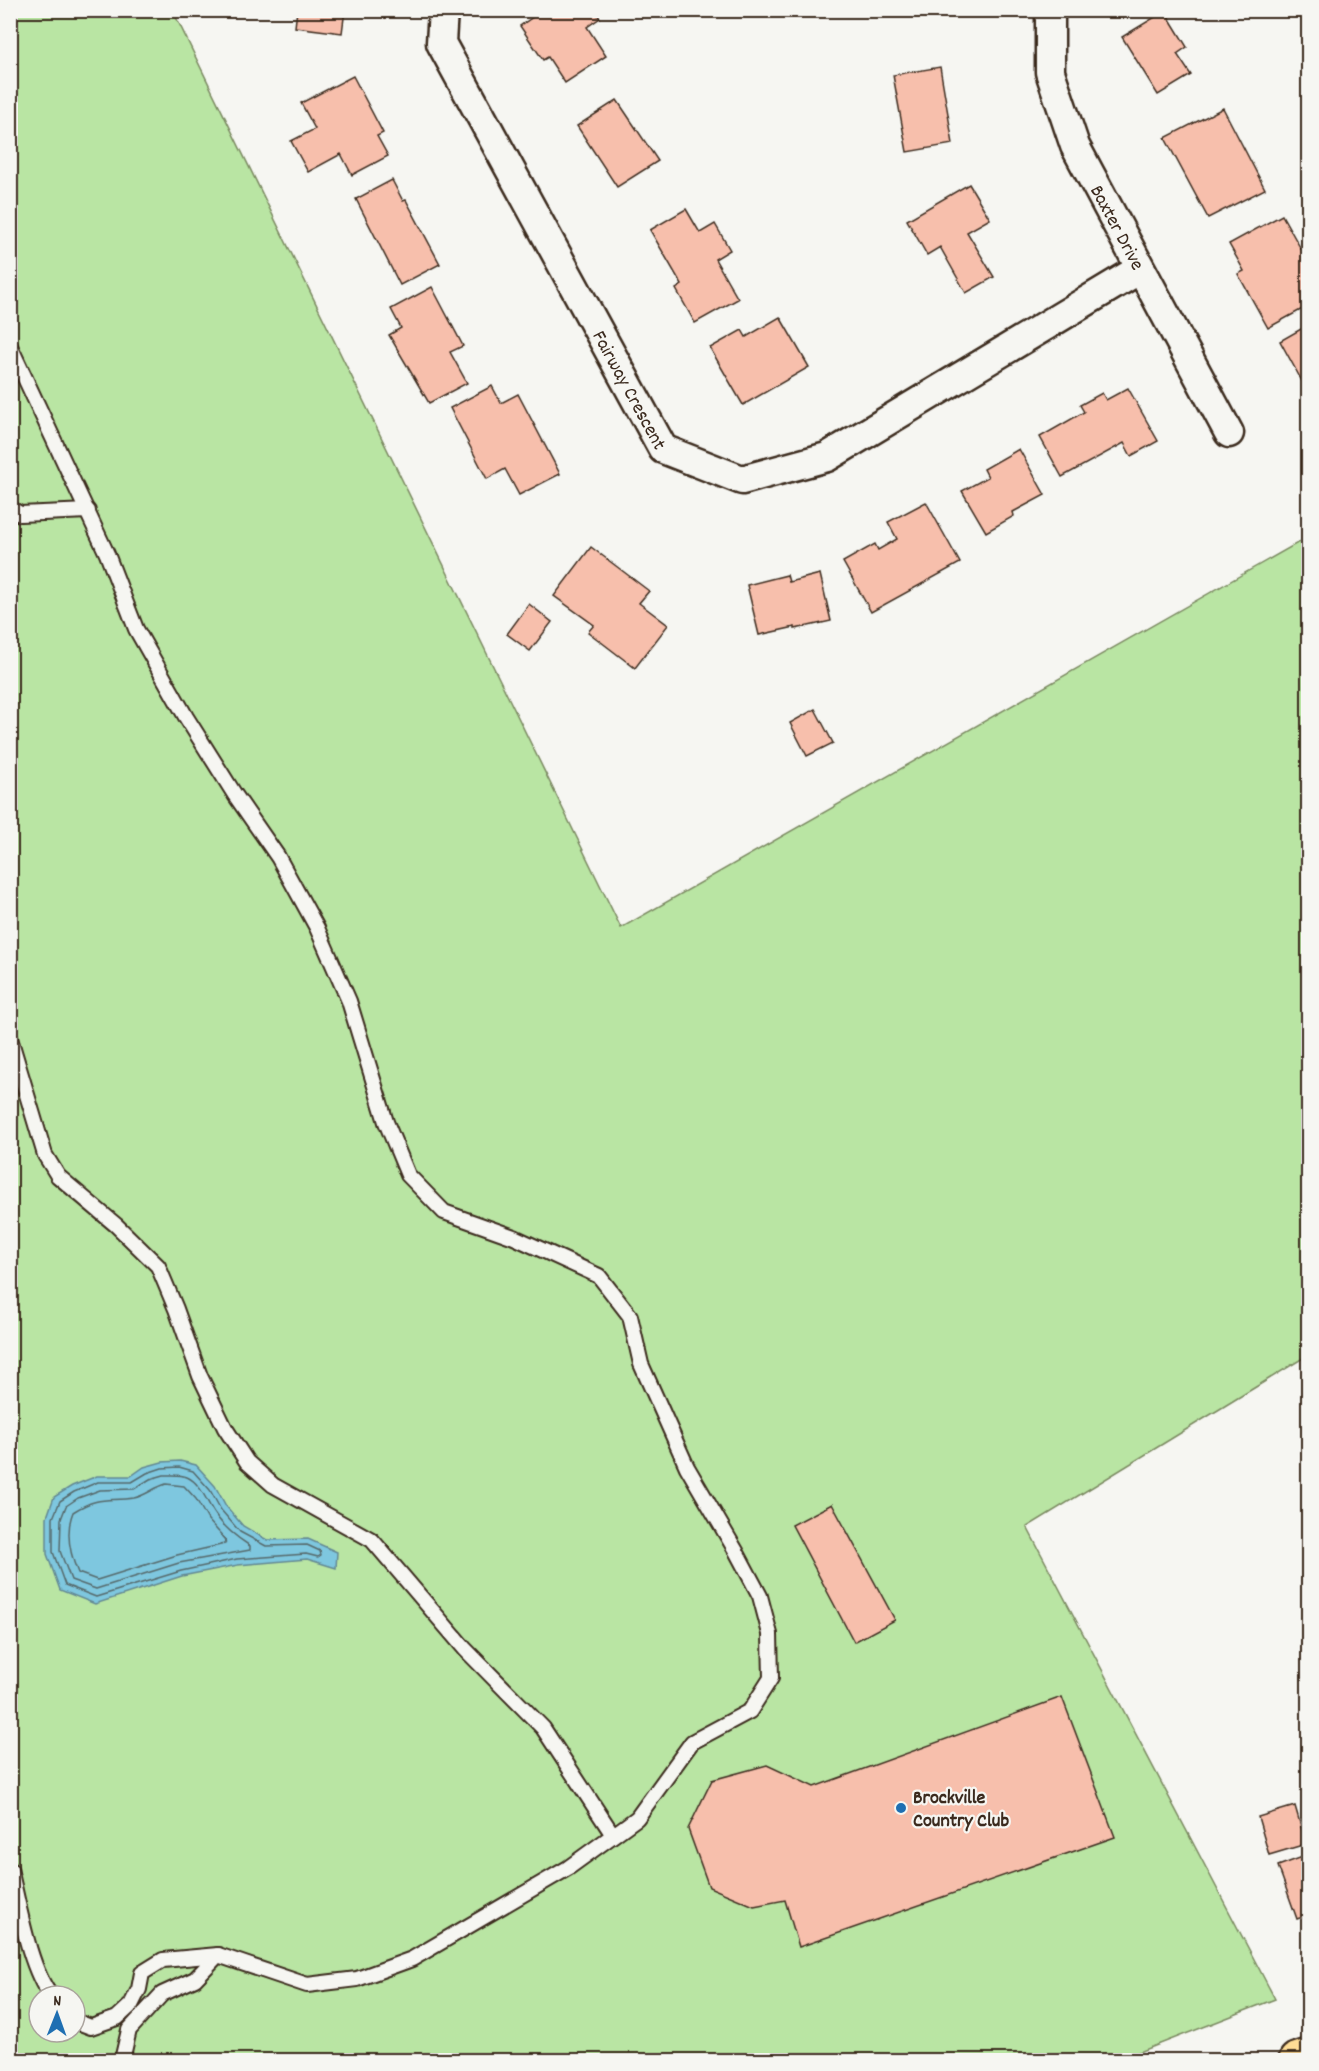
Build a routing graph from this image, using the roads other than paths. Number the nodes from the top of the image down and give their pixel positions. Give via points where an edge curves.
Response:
1 (443, 10) edge
2 (1050, 10) edge
3 (1140, 269) junction
4 (10, 346) edge
5 (1229, 433) dead end
6 (10, 508) edge
7 (88, 511) junction
8 (10, 1038) edge
9 (613, 1836) junction
10 (10, 1869) edge
11 (218, 1955) junction
12 (42, 1984) edge
13 (87, 2026) edge
14 (1308, 2056) edge
15 (122, 2061) edge
16 (1296, 2061) edge

1 - 3 street, Fairway Crescent via 441,43 663,449 742,480 827,458
2 - 3 street, Baxter Drive via 1050,72 1075,146
3 - 5 street, Baxter Drive
4 - 7 lane
6 - 7 lane via 20,514
7 - 9 lane via 136,629 186,717 278,857 317,928 350,1001 386,1122 408,1175 444,1212 514,1237 599,1276 630,1316 641,1364 687,1467 760,1596 770,1634 771,1678 750,1711 692,1742 637,1818
8 - 9 lane via 45,1155 58,1176 116,1224 158,1266 200,1376 247,1462 273,1485 372,1540 465,1649 543,1728
9 - 11 lane via 568,1868 412,1959 357,1979 307,1985
10 - 12 lane
11 - 13 lane via 163,1960 142,1973 131,2005 117,2018
11 - 15 lane via 195,1979 162,1994 129,2030
14 - 16 main road

